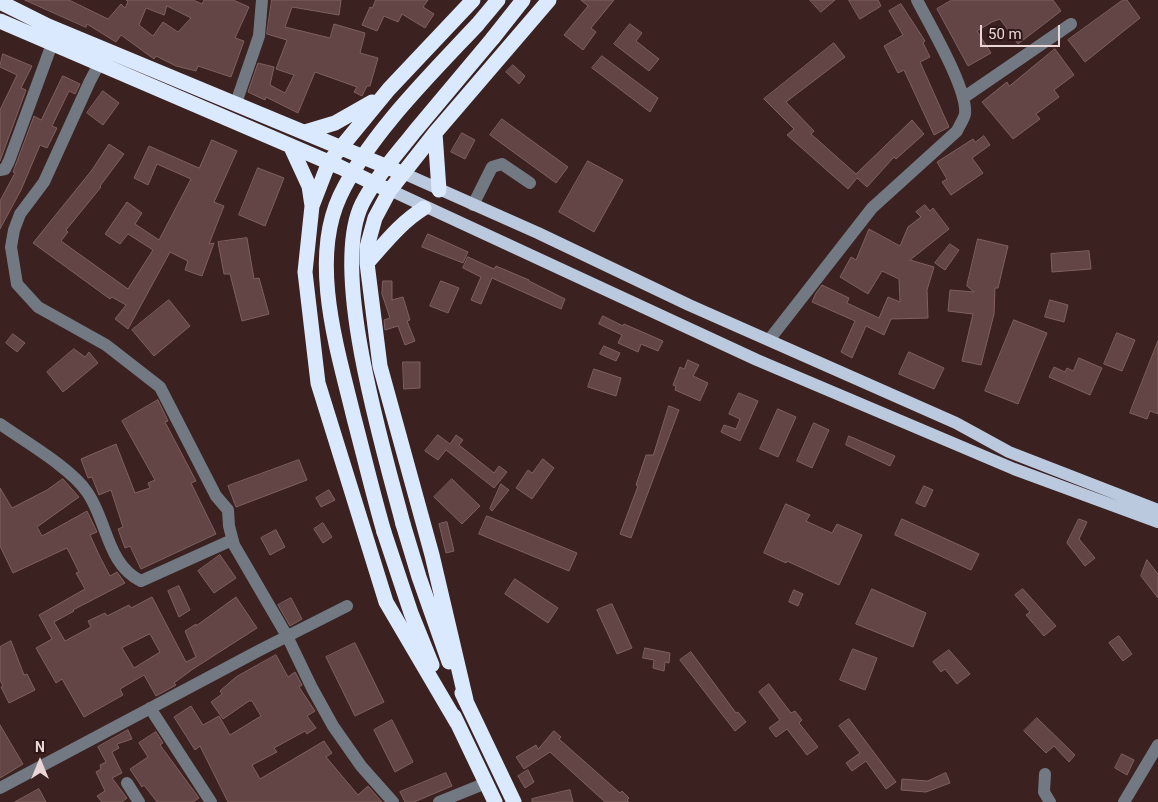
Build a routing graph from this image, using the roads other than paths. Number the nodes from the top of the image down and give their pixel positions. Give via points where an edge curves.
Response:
1 (262, 0) edge
2 (473, 0) edge
3 (498, 0) edge
4 (524, 0) edge
5 (549, 0) edge
6 (917, 0) edge
7 (0, 2) edge
8 (0, 21) edge
9 (1071, 24) dead end
10 (52, 44) junction
11 (99, 64) junction
12 (389, 89) junction
13 (964, 98) junction
14 (236, 104) junction
15 (305, 132) junction
16 (435, 133) junction
17 (291, 147) junction
18 (340, 147) junction
19 (329, 162) junction
20 (0, 170) edge
21 (402, 173) junction
22 (530, 183) dead end
23 (390, 190) junction
24 (439, 190) junction
25 (473, 205) junction
26 (312, 206) junction
27 (424, 208) junction
28 (367, 264) junction
29 (769, 340) junction
30 (0, 424) edge
31 (1158, 510) edge
32 (1158, 522) edge
33 (232, 540) junction
34 (347, 606) dead end
35 (287, 636) junction
36 (466, 700) junction
37 (150, 708) junction
38 (457, 723) junction
39 (1158, 744) edge
40 (1045, 774) dead end
41 (127, 783) dead end
42 (486, 783) junction
43 (0, 788) edge
44 (140, 802) edge
45 (211, 802) edge
46 (393, 802) edge
47 (439, 802) edge
48 (495, 802) edge
49 (514, 802) edge
50 (1050, 802) edge
51 (1124, 802) edge

1 - 14 street via 259,36
2 - 12 highway
3 - 38 highway, bridge via 420,85 380,135 342,192 328,233 328,294 343,374 384,532 411,613
4 - 36 highway, bridge via 370,190 361,206 353,240 352,284 366,378 403,524 440,641
5 - 16 highway
6 - 13 street
7 - 14 highway via 48,26
8 - 10 highway
9 - 13 street
10 - 11 highway
10 - 20 street via 9,160
11 - 17 highway
11 - 33 street via 44,182 20,214 14,230 11,247 17,284 38,307 106,345 160,387 216,496 228,510
12 - 15 highway via 353,114
12 - 18 highway
13 - 29 street via 965,115 956,131 872,208
14 - 15 highway
15 - 18 highway
16 - 21 highway
16 - 24 highway
17 - 19 highway
17 - 26 highway via 309,186
18 - 19 highway
18 - 21 highway
19 - 23 highway
19 - 26 highway
21 - 23 highway
21 - 24 main road
22 - 25 street via 502,164 496,164
23 - 27 main road
23 - 28 highway via 375,218 367,247
24 - 25 main road
25 - 29 main road
26 - 38 highway via 305,272 318,384 386,602
27 - 28 highway via 393,232
27 - 32 main road via 757,360 927,433
28 - 36 highway via 380,366 432,555
29 - 31 main road via 956,424 1009,452
30 - 33 street via 70,474 87,492 122,567 141,581
33 - 35 street
34 - 35 street
35 - 37 street
35 - 46 street via 333,726 361,766
36 - 49 highway
37 - 43 street
37 - 45 street
38 - 42 highway
39 - 51 street
40 - 50 street via 1044,792
41 - 44 street
42 - 47 street
42 - 48 highway

